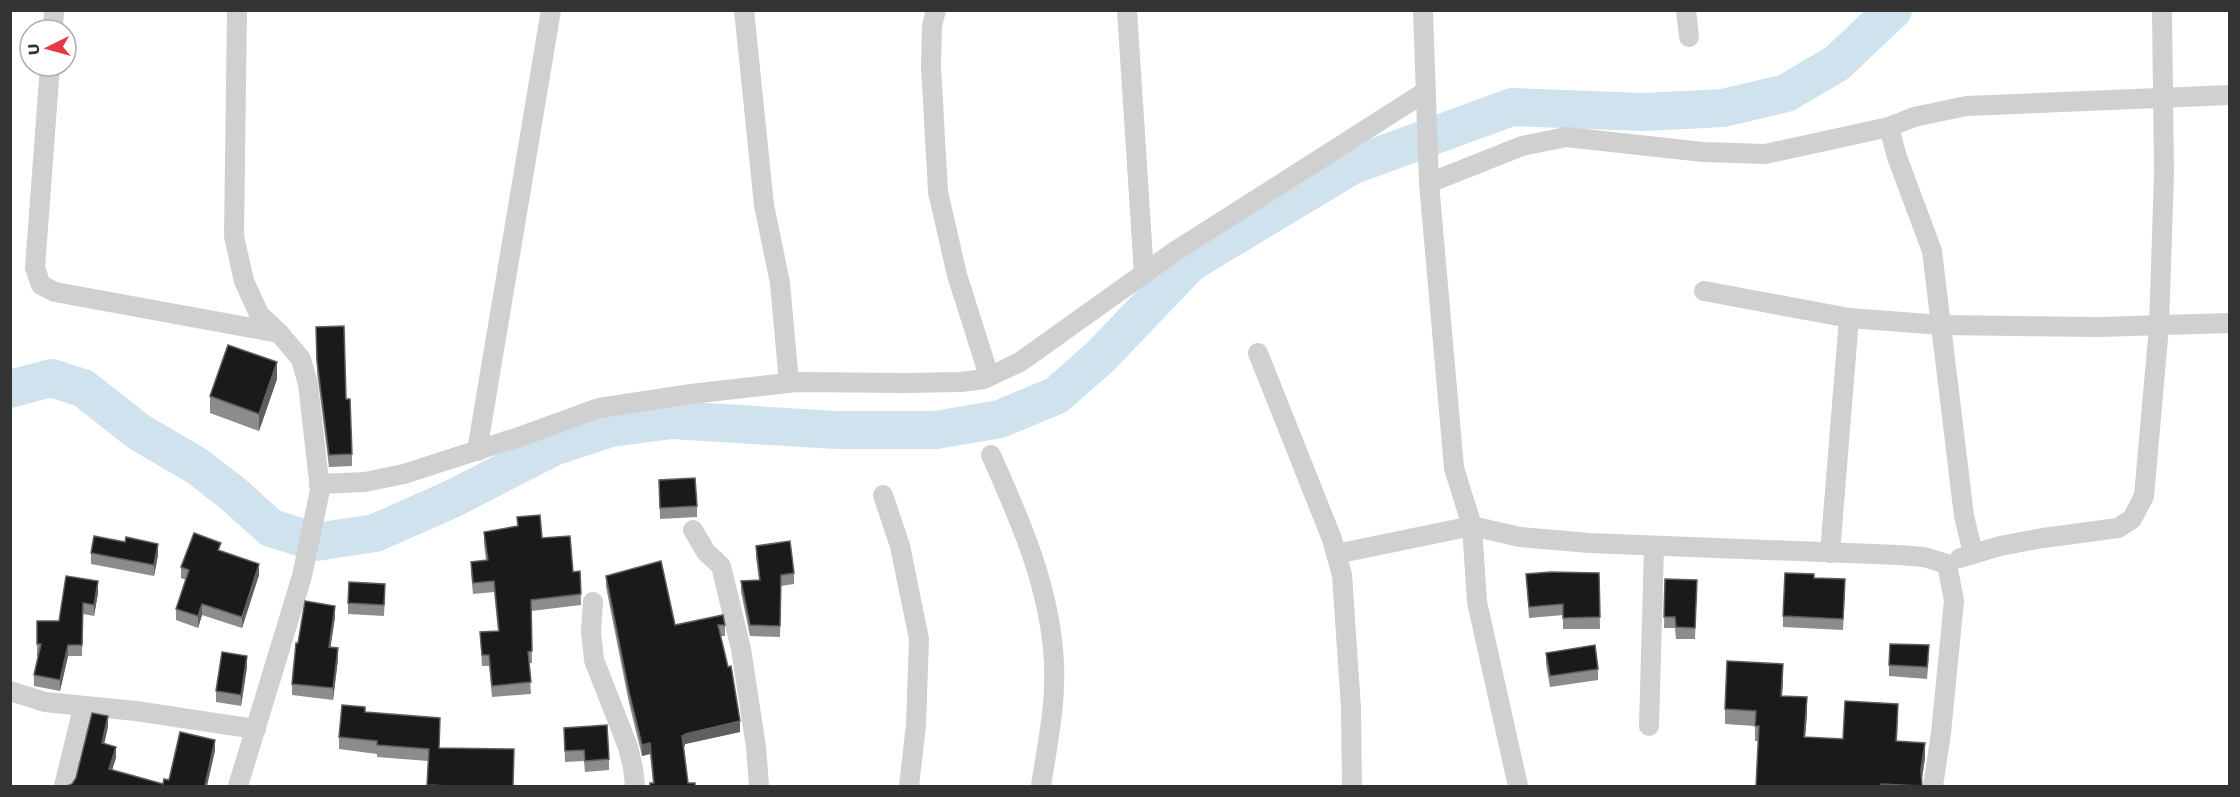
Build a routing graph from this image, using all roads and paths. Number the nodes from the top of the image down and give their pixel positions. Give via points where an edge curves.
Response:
1 (237, 10) edge
2 (551, 10) edge
3 (744, 10) edge
4 (936, 10) edge
5 (1127, 10) edge
6 (1423, 10) edge
7 (1686, 10) edge
8 (2162, 10) edge
9 (1689, 37) dead end
10 (49, 78) edge
11 (2229, 95) edge
12 (2164, 99) junction
13 (1426, 100) junction
14 (1889, 127) junction
15 (1429, 183) junction
16 (1144, 274) junction
17 (1704, 291) dead end
18 (1849, 318) junction
19 (2229, 323) edge
20 (1941, 326) junction
21 (2159, 327) junction
22 (279, 333) junction
23 (1258, 353) dead end
24 (989, 376) junction
25 (789, 383) junction
26 (477, 451) junction
27 (991, 455) dead end
28 (320, 487) junction
29 (883, 495) dead end
30 (1472, 526) junction
31 (693, 530) dead end
32 (1654, 547) junction
33 (1830, 553) junction
34 (1973, 553) junction
35 (1336, 554) junction
36 (1947, 564) junction
37 (593, 602) dead end
38 (10, 691) edge
39 (83, 708) junction
40 (1649, 726) dead end
41 (256, 729) junction
42 (64, 786) edge
43 (238, 786) edge
44 (635, 786) edge
45 (759, 786) edge
46 (909, 786) edge
47 (1041, 786) edge
48 (1352, 786) edge
49 (1518, 786) edge
50 (1933, 786) edge

1 - 22 street via 234,236 244,281 259,314
2 - 26 street
3 - 25 street via 764,205 780,283
4 - 24 street via 931,66 938,192 957,275
5 - 16 street
6 - 13 street
7 - 9 street
8 - 12 street
10 - 22 street via 35,268 41,285 55,292
11 - 12 street
12 - 14 street via 1966,106 1914,117
12 - 21 street
13 - 15 street
13 - 16 street
14 - 15 street via 1765,154 1703,152 1566,137 1522,146
14 - 20 street via 1932,251
15 - 30 street via 1454,468
16 - 24 street via 1020,362
17 - 18 street
18 - 20 street
18 - 33 street
19 - 21 street
20 - 21 street
20 - 34 street via 1964,516
21 - 34 street via 2144,496 2132,519 2118,528
22 - 28 street via 301,358 308,384
23 - 35 street
24 - 25 street via 961,382
25 - 26 street via 599,408
26 - 28 street via 404,474
27 - 47 street via 1036,567 1050,625 1054,665 1052,706
28 - 41 street via 302,576
29 - 46 street via 900,546 919,639
30 - 32 street via 1520,537
30 - 35 street
30 - 49 street via 1477,602
31 - 45 street via 706,552 721,566 741,649
32 - 33 street
32 - 40 street
33 - 36 street via 1924,557
34 - 36 street
35 - 48 street via 1342,575
36 - 50 street via 1953,601
37 - 44 street via 594,660 628,747
38 - 39 street
39 - 41 street via 136,711
39 - 42 street
41 - 43 street

